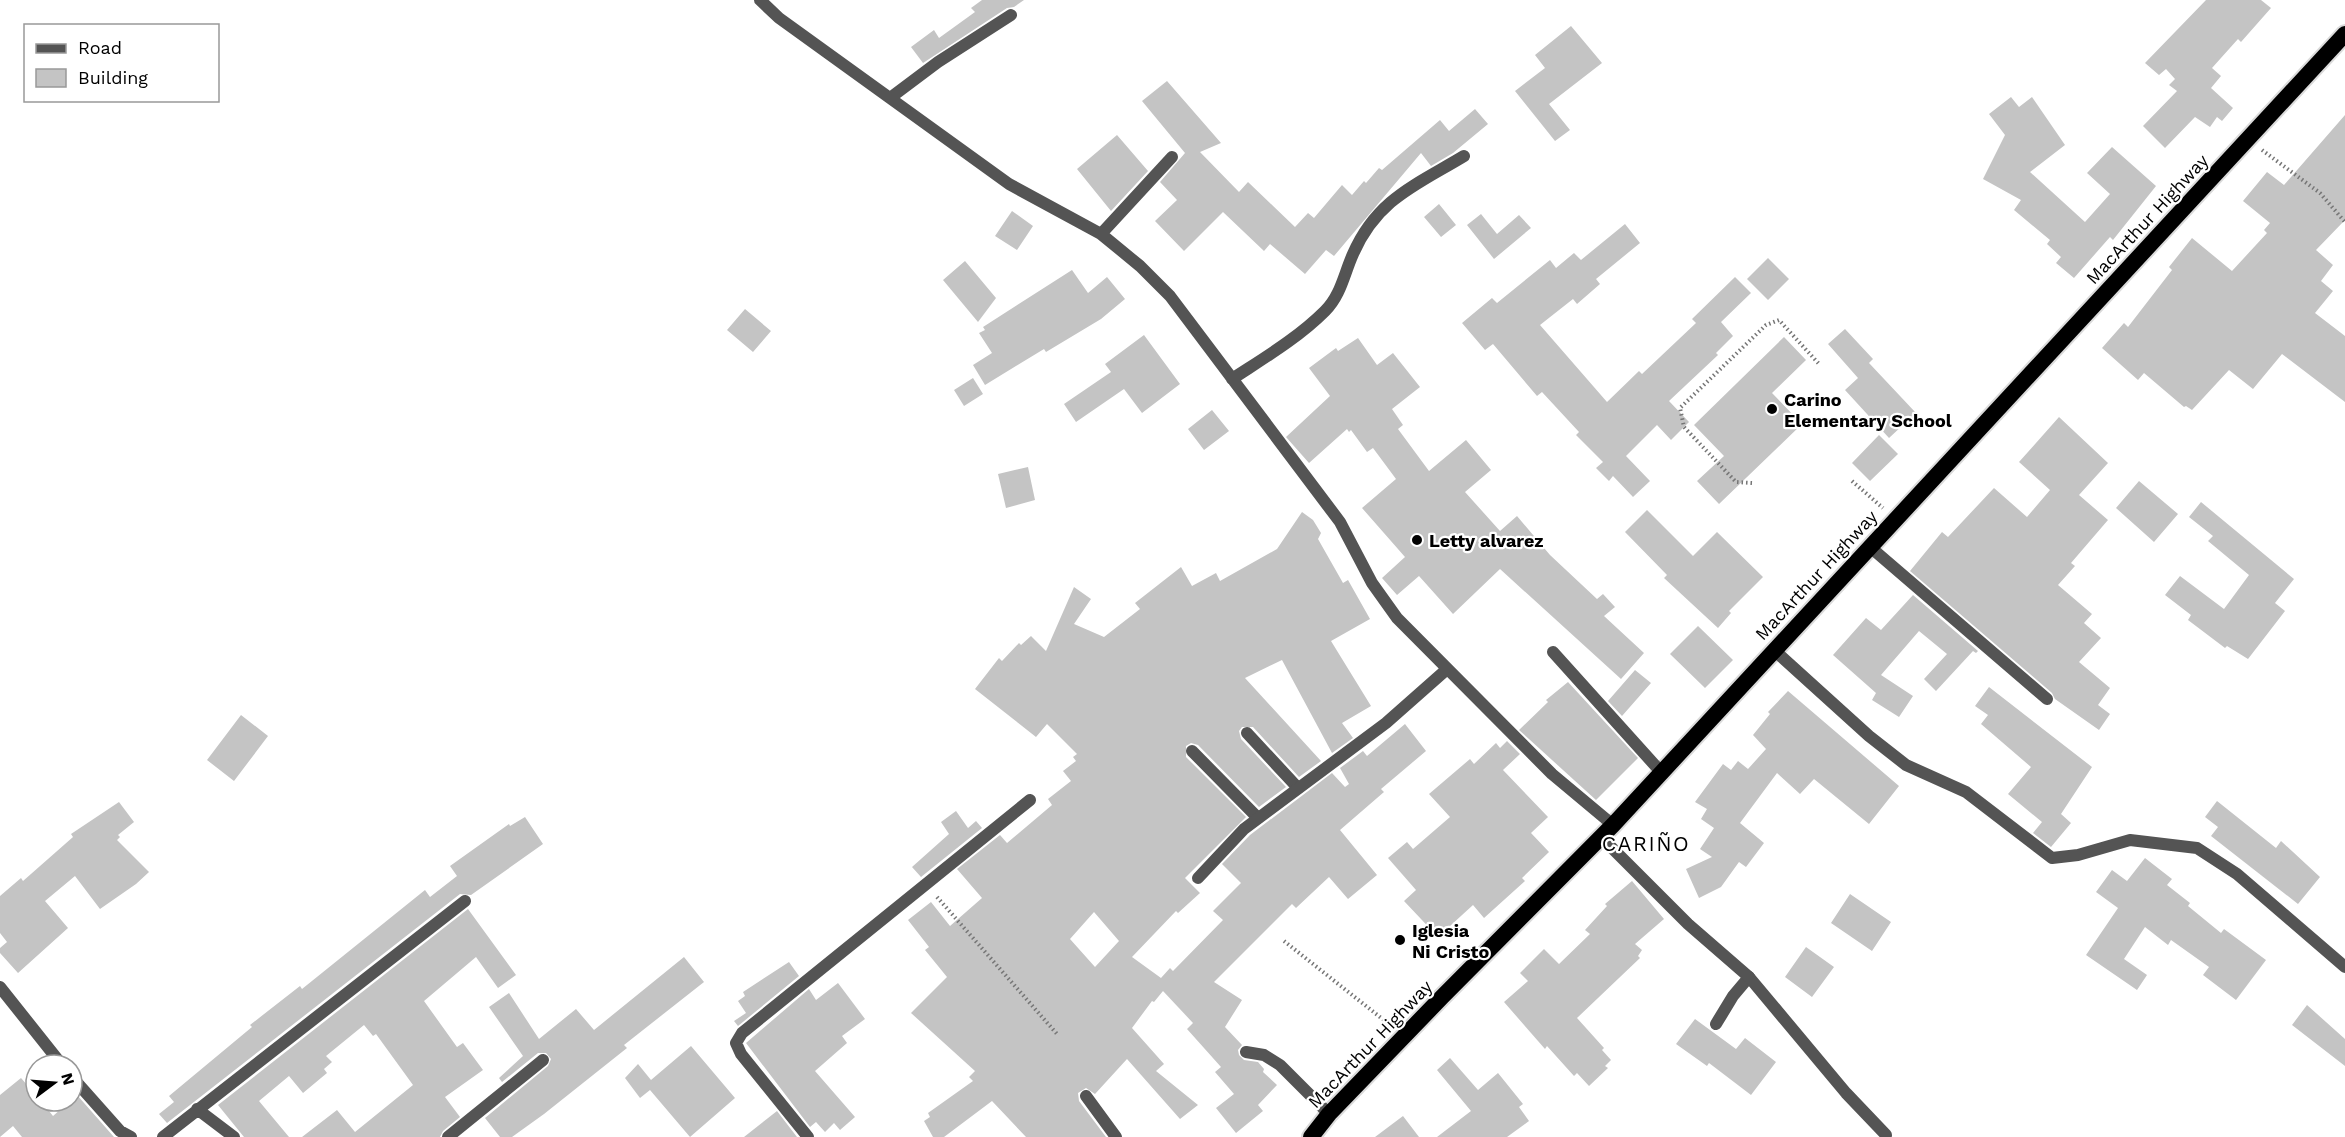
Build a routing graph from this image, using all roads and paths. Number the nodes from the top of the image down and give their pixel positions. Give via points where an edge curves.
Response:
1 (760, 0) edge
2 (1011, 15) dead end
3 (2345, 34) edge
4 (890, 98) junction
5 (2248, 139) junction
6 (1464, 156) dead end
7 (1172, 157) dead end
8 (2345, 222) edge
9 (1101, 234) junction
10 (1820, 365) dead end
11 (1232, 379) junction
12 (1852, 481) dead end
13 (1752, 483) dead end
14 (1895, 519) junction
15 (1869, 546) junction
16 (1774, 650) junction
17 (1553, 651) dead end
18 (1446, 670) junction
19 (2047, 699) dead end
20 (1247, 733) dead end
21 (1192, 751) dead end
22 (1661, 772) junction
23 (1298, 788) junction
24 (1030, 800) dead end
25 (1258, 818) junction
26 (1613, 825) junction
27 (1601, 837) junction
28 (1198, 878) dead end
29 (927, 885) junction
30 (465, 901) dead end
31 (1284, 941) dead end
32 (2345, 967) edge
33 (1749, 978) junction
34 (0, 987) edge
35 (1716, 1024) dead end
36 (1057, 1034) dead end
37 (1404, 1036) junction
38 (1246, 1052) dead end
39 (52, 1053) edge
40 (543, 1060) dead end
41 (84, 1090) edge
42 (1086, 1096) dead end
43 (197, 1109) junction
44 (1329, 1114) junction
45 (1886, 1135) dead end
46 (130, 1137) edge
47 (163, 1137) edge
48 (234, 1137) edge
49 (448, 1137) edge
50 (808, 1137) edge
51 (1116, 1137) edge
52 (1311, 1137) edge

1 - 4 street
2 - 4 street
3 - 5 highway, MacArthur Highway
4 - 9 street via 1009,184
5 - 8 path via 2320,193
5 - 14 highway, MacArthur Highway
6 - 11 street via 1393,198 1376,214 1353,253 1338,295 1326,311 1286,344
7 - 9 street
9 - 11 street via 1170,296
10 - 13 path via 1779,320 1766,325 1680,408 1684,428 1736,482
11 - 18 street via 1340,522 1372,583 1397,618
12 - 14 path
14 - 15 highway, MacArthur Highway
15 - 16 highway, MacArthur Highway
15 - 19 street
16 - 22 highway, MacArthur Highway
16 - 32 street via 1906,765 1966,792 2052,858 2130,840 2197,848 2237,874
17 - 22 street
18 - 23 street via 1386,723
18 - 26 street via 1552,774
20 - 23 street
21 - 25 street
22 - 26 highway, MacArthur Highway
23 - 25 street
24 - 29 street
25 - 28 street
26 - 27 highway, MacArthur Highway
27 - 33 street
27 - 37 highway, MacArthur Highway
29 - 36 path
29 - 50 street via 742,1033 736,1043
30 - 43 street
31 - 37 path
33 - 35 street
33 - 45 street
34 - 39 street
37 - 44 highway, MacArthur Highway
38 - 44 street via 1264,1055 1280,1065
40 - 49 street
41 - 46 street
42 - 51 street
43 - 47 street
43 - 48 street
44 - 52 highway, MacArthur Highway

